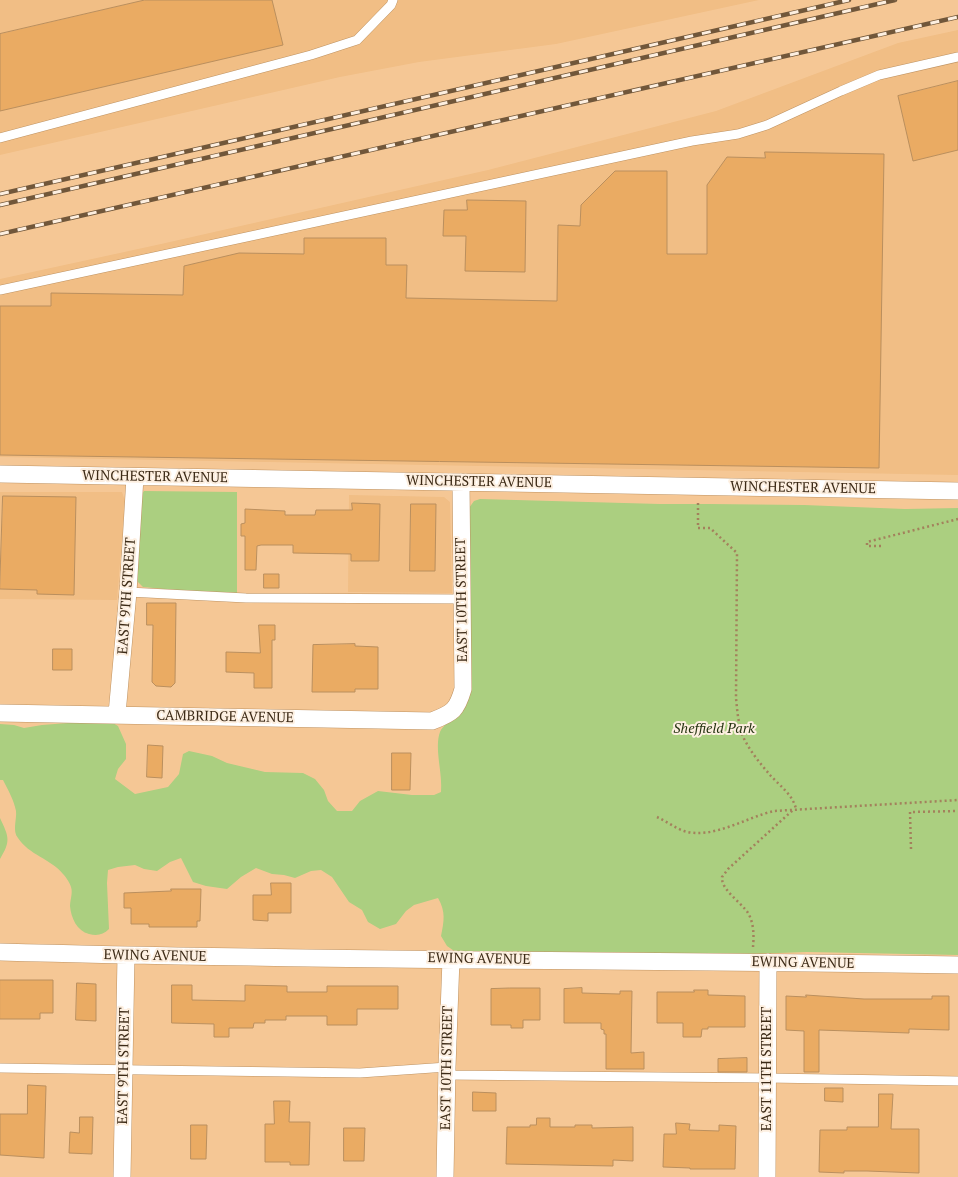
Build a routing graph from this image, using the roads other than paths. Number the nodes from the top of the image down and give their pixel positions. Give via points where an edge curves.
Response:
1 (393, 0) edge
2 (958, 57) edge
3 (0, 138) edge
4 (0, 290) edge
5 (0, 474) edge
6 (135, 477) junction
7 (461, 482) junction
8 (958, 491) edge
9 (128, 592) junction
10 (462, 599) junction
11 (0, 713) edge
12 (117, 714) junction
13 (449, 714) joint
14 (0, 952) edge
15 (126, 956) junction
16 (451, 959) junction
17 (768, 962) junction
18 (958, 965) edge
19 (0, 1068) edge
20 (124, 1070) junction
21 (447, 1071) junction
22 (767, 1078) junction
23 (958, 1081) edge
24 (122, 1177) edge
25 (445, 1177) edge
26 (767, 1177) edge

1 - 3 lane via 357,40 311,55
2 - 4 lane via 879,75 767,125 738,134 685,143
5 - 6 street, WINCHESTER AVENUE
6 - 7 street, WINCHESTER AVENUE
6 - 9 street, EAST 9TH STREET
7 - 8 street, WINCHESTER AVENUE
7 - 10 street, EAST 10TH STREET
9 - 10 lane via 246,598
9 - 12 street, EAST 9TH STREET
10 - 13 street, EAST 10TH STREET via 463,689 459,703
11 - 12 street, CAMBRIDGE AVENUE
12 - 13 street, CAMBRIDGE AVENUE via 432,721
14 - 15 street, EWING AVENUE
15 - 16 street, EWING AVENUE
15 - 20 street, EAST 9TH STREET
16 - 17 street, EWING AVENUE
16 - 21 street, EAST 10TH STREET
17 - 18 street, EWING AVENUE
17 - 22 street, EAST 11TH STREET
19 - 20 lane
20 - 21 lane via 360,1073
20 - 24 street, EAST 9TH STREET
21 - 22 lane
21 - 25 street, EAST 10TH STREET
22 - 23 lane
22 - 26 street, EAST 11TH STREET

